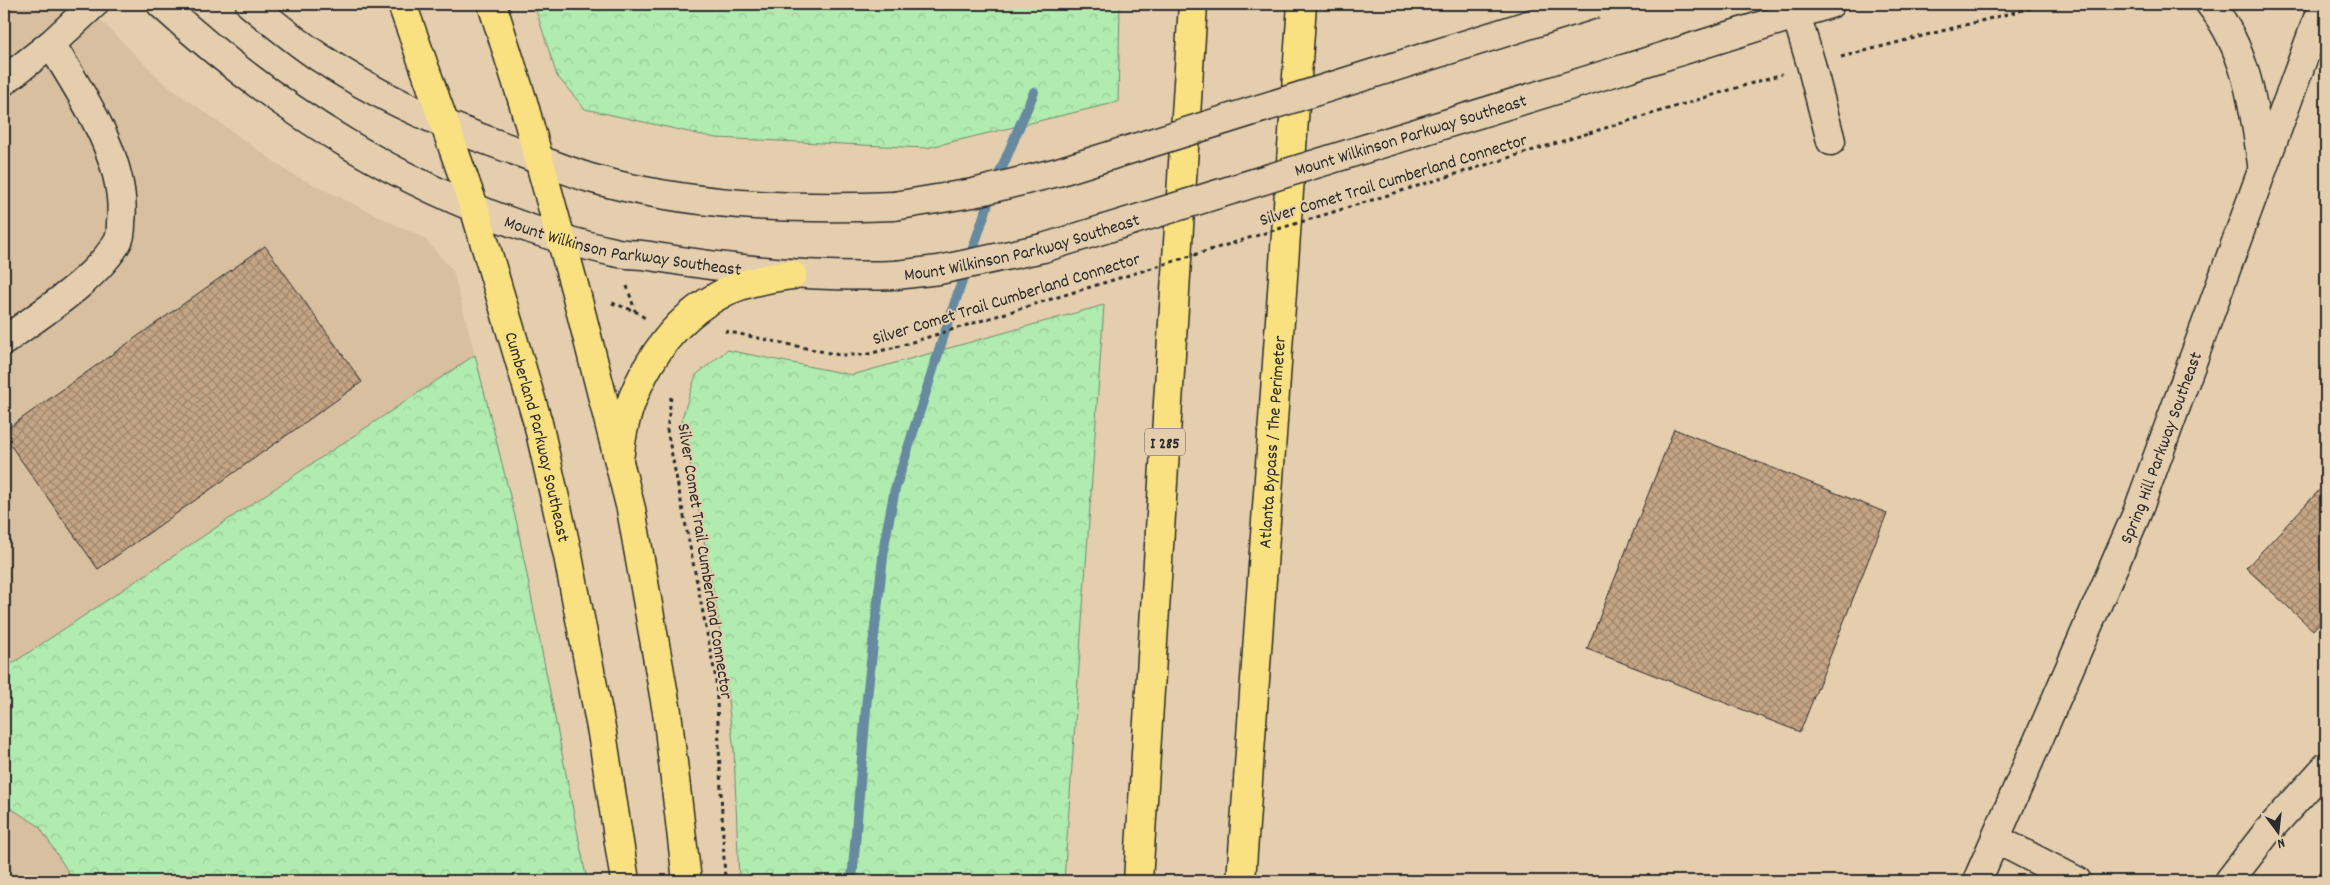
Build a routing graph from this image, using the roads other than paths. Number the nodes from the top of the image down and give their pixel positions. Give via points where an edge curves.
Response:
1 (94, 4) edge
2 (161, 4) edge
3 (250, 4) edge
4 (402, 4) edge
5 (492, 4) edge
6 (1192, 4) edge
7 (1302, 4) edge
8 (1595, 4) edge
9 (1830, 4) edge
10 (2210, 4) edge
11 (2323, 4) edge
12 (1796, 14) junction
13 (51, 44) junction
14 (4, 80) edge
15 (446, 127) junction
16 (1831, 142) dead end
17 (538, 159) junction
18 (2262, 166) junction
19 (474, 207) junction
20 (560, 238) junction
21 (792, 275) junction
22 (4, 341) edge
23 (620, 462) junction
24 (2326, 767) edge
25 (1996, 838) junction
26 (625, 881) edge
27 (687, 881) edge
28 (1138, 881) edge
29 (1241, 881) edge
30 (1977, 881) edge
31 (2077, 881) edge
32 (2229, 881) edge

1 - 13 street
2 - 19 street, Mount Wilkinson Parkway Southeast via 250,80 322,128 429,188
3 - 15 street via 318,57
4 - 15 main road, Cumberland Parkway Southeast
5 - 17 main road
6 - 28 main road, I 285
7 - 29 main road, Atlanta Bypass / The Perimeter
8 - 17 street, bridge via 1058,172 973,193 894,206 834,208 719,202 590,178
9 - 12 street, Mount Wilkinson Parkway Southeast
10 - 18 street via 2226,26 2242,58 2254,105
11 - 18 street, Spring Hill Parkway Southeast
12 - 16 street
12 - 21 street, Mount Wilkinson Parkway Southeast, bridge via 1043,248 896,276
13 - 14 street
13 - 22 street via 90,108 109,152 119,184 120,240 98,270
15 - 17 street
15 - 19 main road, Cumberland Parkway Southeast
17 - 20 main road
18 - 25 street, Spring Hill Parkway Southeast via 2136,513
19 - 20 street, Mount Wilkinson Parkway Southeast
19 - 26 main road, Cumberland Parkway Southeast via 538,423 568,556 602,733
20 - 21 street, Mount Wilkinson Parkway Southeast via 616,253
20 - 23 main road
21 - 23 main road via 764,279 716,296 689,316 669,337 635,395 625,424
23 - 27 main road via 655,633 676,773
24 - 32 street via 2267,832
25 - 30 street, Spring Hill Parkway Southeast
25 - 31 street

